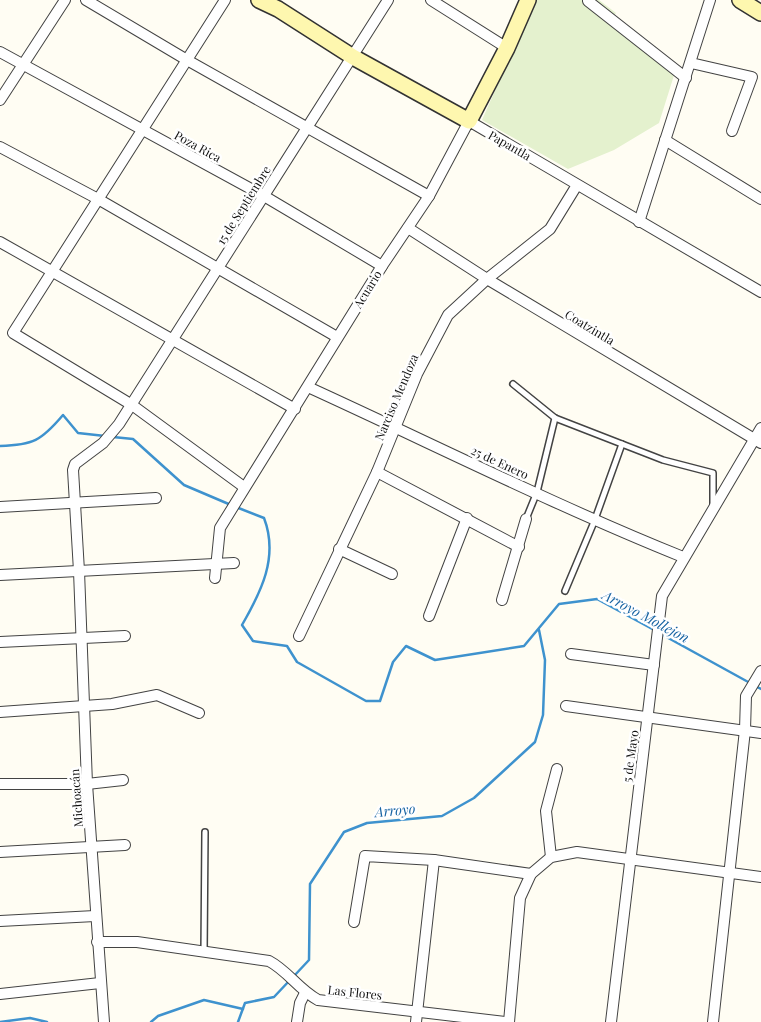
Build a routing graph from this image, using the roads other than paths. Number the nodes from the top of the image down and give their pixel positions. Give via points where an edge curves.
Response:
1 (65, 0) edge
2 (86, 0) edge
3 (225, 0) edge
4 (259, 0) edge
5 (388, 0) edge
6 (431, 0) edge
7 (528, 0) edge
8 (710, 0) edge
9 (740, 0) edge
10 (588, 1) edge
11 (761, 13) edge
12 (507, 48) junction
13 (0, 52) edge
14 (352, 56) junction
15 (187, 60) junction
16 (692, 63) junction
17 (21, 64) junction
18 (686, 78) junction
19 (0, 100) edge
20 (469, 121) junction
21 (308, 127) junction
22 (143, 129) junction
23 (732, 131) dead end
24 (664, 140) junction
25 (0, 147) edge
26 (577, 185) junction
27 (264, 196) junction
28 (429, 196) junction
29 (98, 199) junction
30 (761, 199) edge
31 (639, 222) junction
32 (408, 228) junction
33 (0, 242) edge
34 (382, 266) junction
35 (219, 268) junction
36 (52, 272) junction
37 (487, 279) junction
38 (761, 292) edge
39 (337, 338) junction
40 (174, 339) junction
41 (513, 384) dead end
42 (308, 387) junction
43 (132, 405) junction
44 (295, 408) junction
45 (555, 418) junction
46 (397, 428) junction
47 (761, 428) edge
48 (758, 441) edge
49 (622, 444) junction
50 (75, 464) joint
51 (377, 472) junction
52 (244, 487) junction
53 (536, 492) junction
54 (156, 498) dead end
55 (74, 503) junction
56 (713, 506) junction
57 (0, 507) edge
58 (467, 518) junction
59 (526, 519) joint
60 (594, 522) junction
61 (519, 547) junction
62 (339, 549) junction
63 (683, 557) junction
64 (216, 564) junction
65 (234, 564) dead end
66 (79, 571) junction
67 (392, 574) dead end
68 (0, 575) edge
69 (215, 578) dead end
70 (565, 591) dead end
71 (502, 600) dead end
72 (430, 616) dead end
73 (125, 636) dead end
74 (300, 636) dead end
75 (82, 639) junction
76 (0, 642) edge
77 (571, 654) dead end
78 (654, 660) junction
79 (761, 671) edge
80 (84, 706) junction
81 (566, 706) dead end
82 (0, 712) edge
83 (199, 713) dead end
84 (648, 716) junction
85 (745, 730) junction
86 (761, 733) edge
87 (557, 769) dead end
88 (123, 780) dead end
89 (0, 784) edge
90 (87, 784) junction
91 (205, 832) dead end
92 (126, 845) dead end
93 (92, 848) junction
94 (0, 852) edge
95 (551, 857) junction
96 (629, 858) junction
97 (434, 860) junction
98 (531, 874) junction
99 (728, 874) junction
100 (761, 877) edge
101 (95, 916) junction
102 (0, 921) edge
103 (354, 922) dead end
104 (96, 942) junction
105 (204, 953) junction
106 (100, 983) junction
107 (303, 991) junction
108 (0, 994) edge
109 (416, 1017) edge
110 (104, 1022) edge
111 (297, 1022) edge
112 (507, 1022) edge
113 (611, 1022) edge
114 (713, 1022) edge

1 - 17 street
2 - 15 street
3 - 15 street
4 - 14 street, Papantla
5 - 14 street, 15 de Septiembre
6 - 12 street
7 - 12 street, Acuario
8 - 16 street
9 - 11 street
10 - 18 street
12 - 20 street, Acuario
13 - 17 street, Poza Rica
14 - 20 street, Papantla
14 - 21 street, 15 de Septiembre
15 - 21 street
15 - 22 street
16 - 18 street
16 - 23 street via 752,77
17 - 19 street
17 - 22 street, Poza Rica
18 - 24 street
20 - 26 street, Papantla
20 - 28 street, Acuario
21 - 27 street, 15 de Septiembre
21 - 28 street
22 - 27 street, Poza Rica
22 - 29 street
24 - 30 street
24 - 31 street
25 - 29 street
26 - 31 street, Papantla
26 - 37 street, Narciso Mendoza via 550,229
27 - 34 street, Poza Rica
27 - 35 street, 15 de Septiembre
28 - 32 street, Acuario
29 - 35 street
29 - 36 street
31 - 38 street, Papantla
32 - 34 street, Acuario
32 - 37 street, Coatzintla
33 - 36 street
34 - 39 street, Acuario
35 - 39 street
35 - 40 street, 15 de Septiembre
36 - 40 street
36 - 43 street via 13,333
37 - 46 street, Narciso Mendoza via 448,315 417,374
37 - 48 street, Coatzintla
39 - 42 street, Acuario
40 - 43 street, 15 de Septiembre
40 - 44 street
41 - 45 lane
42 - 44 street, Acuario
42 - 46 street, 25 de Enero
43 - 50 street, 15 de Septiembre via 103,443
43 - 52 street
44 - 52 street, Acuario
45 - 49 lane
45 - 53 lane
46 - 51 street, Narciso Mendoza
46 - 53 street, 25 de Enero
47 - 48 street, 5 de Mayo
48 - 56 street, 5 de Mayo
49 - 56 lane via 663,460 713,473
49 - 60 lane
50 - 55 street, Michoacán
51 - 58 street
51 - 62 street, Narciso Mendoza
52 - 64 street, Acuario via 220,528
53 - 59 lane
53 - 60 street, 25 de Enero
54 - 55 street
55 - 57 street
55 - 66 street, Michoacán
56 - 63 street, 5 de Mayo
58 - 61 street
58 - 72 street
59 - 61 street
60 - 63 street, 25 de Enero
60 - 70 lane
61 - 71 street
62 - 67 street
62 - 74 street, Narciso Mendoza
63 - 78 street, 5 de Mayo via 662,596
64 - 65 street
64 - 66 street
64 - 69 street, Acuario
66 - 68 street
66 - 75 street, Michoacán
73 - 75 street
75 - 76 street
75 - 80 street, Michoacán
77 - 78 street
78 - 84 street, 5 de Mayo
79 - 85 street via 746,696
80 - 82 street
80 - 83 street via 157,695
80 - 90 street, Michoacán
81 - 84 street
84 - 85 street
84 - 96 street, 5 de Mayo
85 - 86 street
85 - 99 street
87 - 95 street via 546,811
88 - 90 street
89 - 90 street
90 - 93 street, Michoacán
91 - 105 lane
92 - 93 street
93 - 94 street
93 - 101 street, Michoacán
95 - 96 street via 577,852
95 - 98 street
96 - 99 street
96 - 113 street, 5 de Mayo
97 - 98 street
97 - 103 street via 365,856
97 - 109 street
98 - 112 street via 520,898
99 - 100 street
99 - 114 street
101 - 102 street
101 - 104 street, Michoacán
104 - 105 street, Las Flores via 137,942
104 - 106 street, Michoacán
105 - 107 street, Las Flores via 269,961 279,966
106 - 108 street
106 - 110 street, Michoacán
107 - 109 street, Las Flores via 318,1000
107 - 111 street
109 - 112 street, Las Flores

